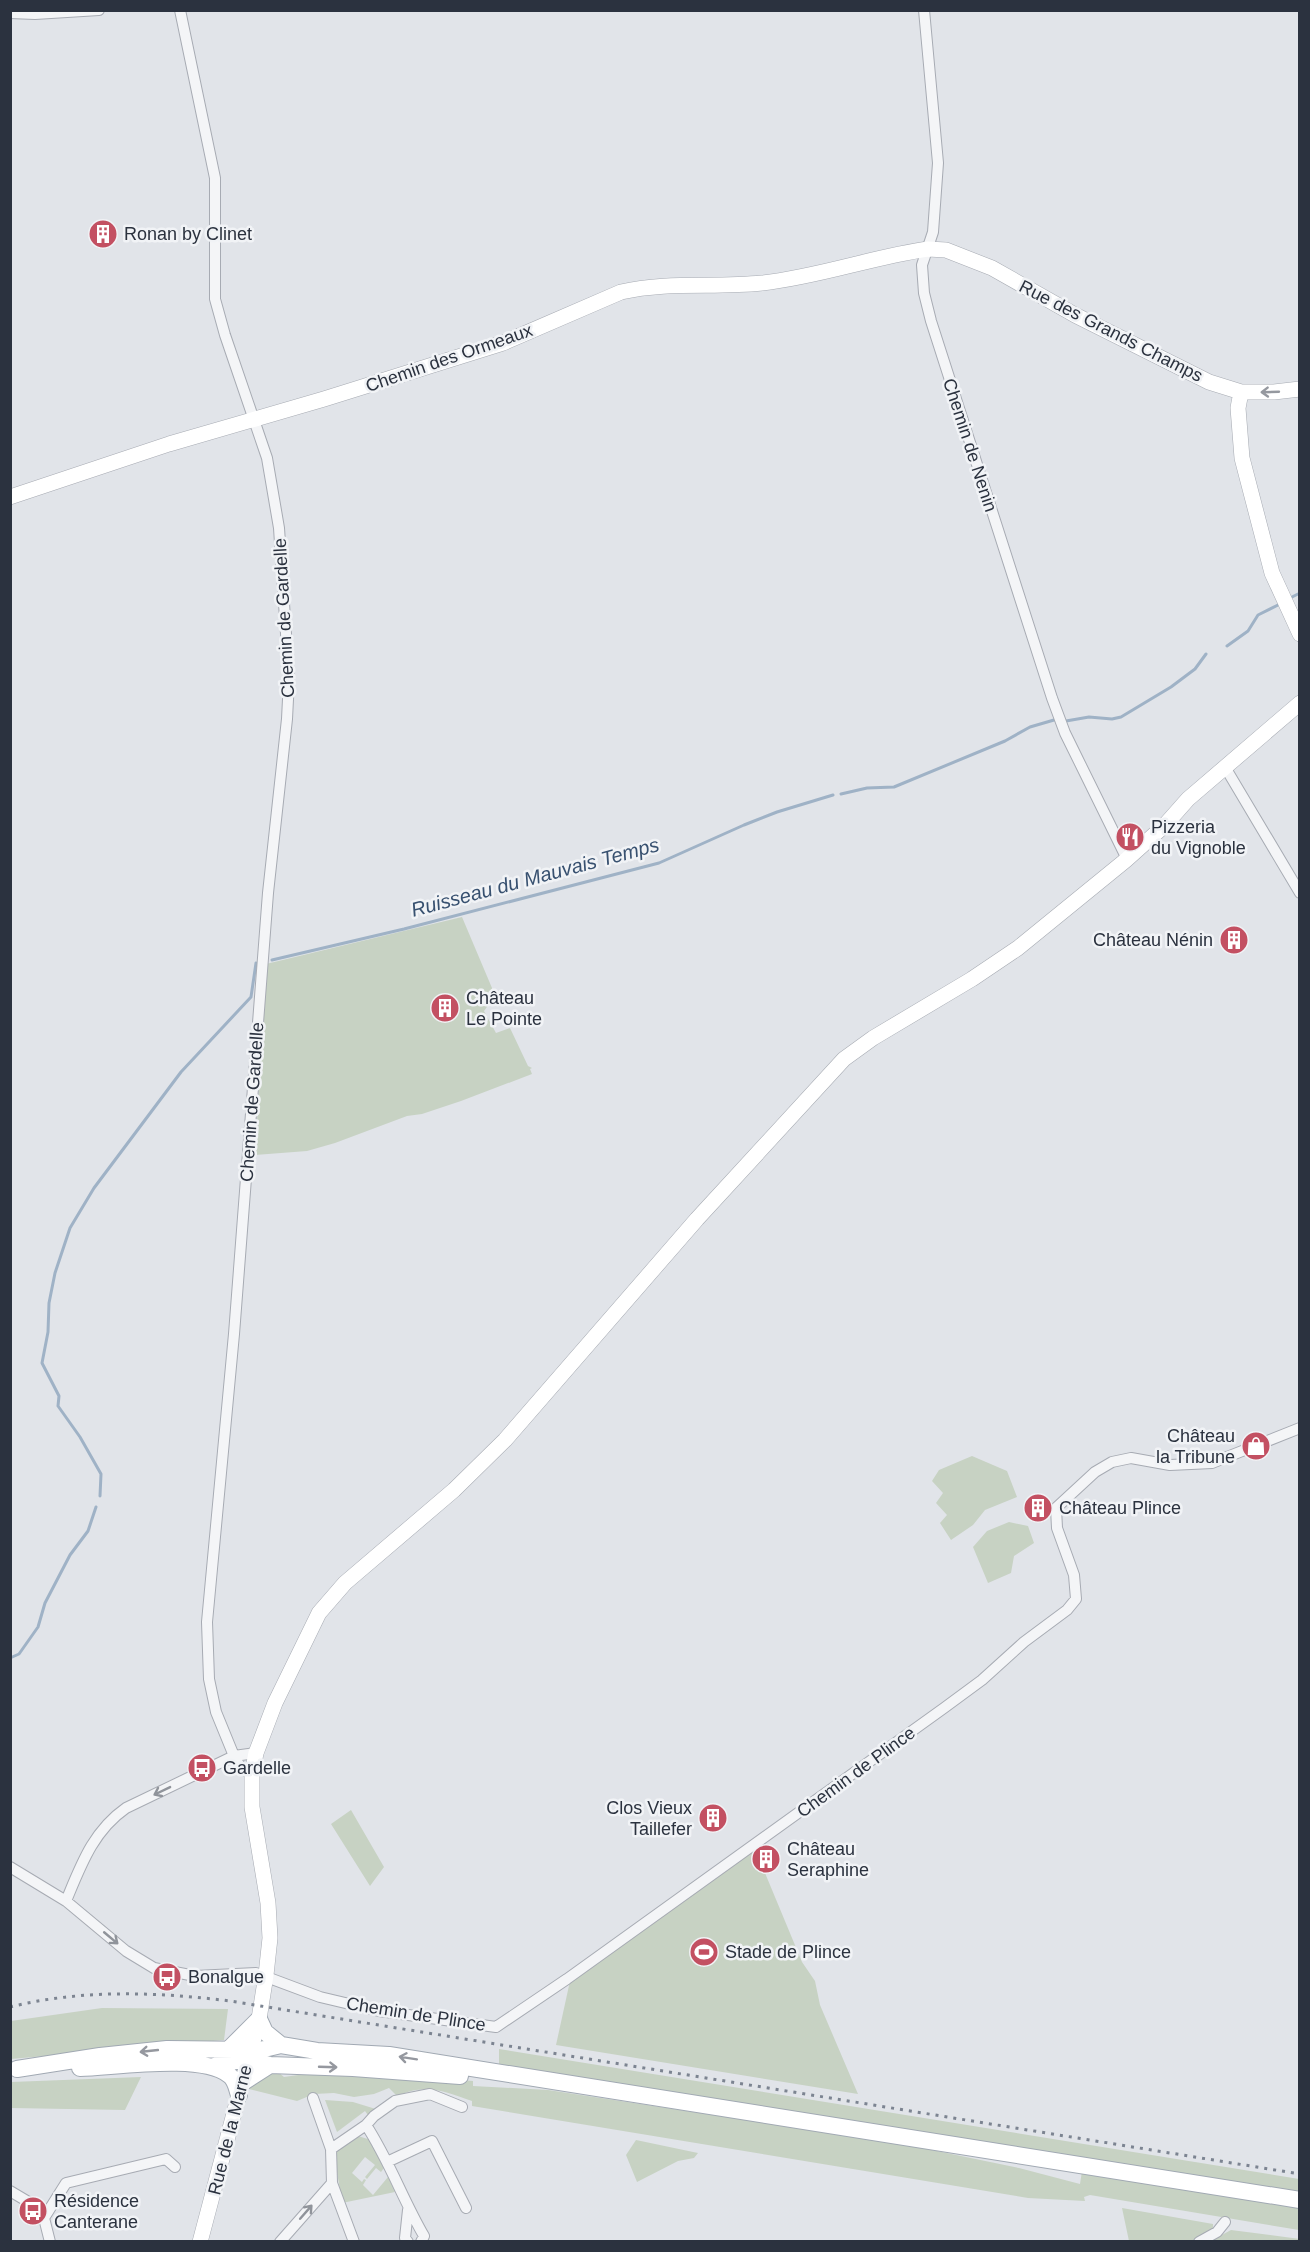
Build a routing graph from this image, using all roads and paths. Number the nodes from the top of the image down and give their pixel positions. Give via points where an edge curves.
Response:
1 (99, 10) edge
2 (180, 10) edge
3 (924, 10) edge
4 (10, 13) edge
5 (928, 249) junction
6 (1299, 389) edge
7 (1241, 392) junction
8 (255, 420) junction
9 (10, 497) edge
10 (1299, 634) edge
11 (1299, 703) edge
12 (1225, 767) junction
13 (1127, 859) junction
14 (1299, 893) edge
15 (1299, 1428) edge
16 (256, 1753) junction
17 (234, 1756) junction
18 (252, 1774) junction
19 (10, 1867) edge
20 (66, 1901) junction
21 (266, 1975) junction
22 (259, 2019) junction
23 (281, 2045) junction
24 (228, 2049) junction
25 (317, 2051) junction
26 (249, 2056) junction
27 (177, 2062) junction
28 (270, 2065) junction
29 (214, 2066) junction
30 (14, 2069) edge
31 (590, 2088) junction
32 (240, 2089) junction
33 (313, 2098) dead end
34 (462, 2107) dead end
35 (366, 2125) junction
36 (331, 2149) junction
37 (387, 2162) junction
38 (175, 2167) dead end
39 (332, 2183) junction
40 (10, 2191) edge
41 (1299, 2200) edge
42 (466, 2208) dead end
43 (408, 2210) junction
44 (44, 2218) junction
45 (1225, 2222) dead end
46 (50, 2241) edge
47 (200, 2241) edge
48 (280, 2241) edge
49 (354, 2241) edge
50 (408, 2241) edge
51 (421, 2241) edge
52 (1199, 2241) edge

1 - 4 street
2 - 8 street, Chemin de Gardelle via 215,178 215,299
3 - 5 street, Chemin de Nenin via 938,163 933,232
5 - 7 main road, Rue des Grands Champs via 946,250 992,268 1075,315 1209,382
5 - 8 main road, Chemin des Ormeaux via 763,283 675,284 621,292 503,344
5 - 13 street, Chemin de Nenin via 922,265 931,321 1035,649 1065,733
6 -> 7 main road, Rue des Grands Champs
7 - 10 main road via 1238,408 1242,458 1272,573
8 - 9 main road, Chemin des Ormeaux
8 - 17 street, Chemin de Gardelle via 267,458 279,528 289,679 207,1622 208,1679
11 - 12 main road, Rue de la Marne
12 - 13 main road, Rue de la Marne
12 - 14 street
13 - 16 main road, Rue de la Marne via 1018,948 844,1059 697,1219 505,1440 454,1490 345,1583 319,1613 275,1702
15 - 21 street, Chemin de Plince via 1212,1463 1170,1465 1131,1458 1112,1462 1095,1472 1056,1508 1057,1528 1076,1586 1076,1599 1067,1610 944,1708 502,2024 496,2027 379,2011 320,1997
16 - 17 street
16 - 18 main road, Rue de la Marne
17 - 18 street, Chemin de Gardelle via 241,1768
17 -> 20 street via 112,1818 86,1854
18 - 21 main road, Rue de la Marne via 252,1807 268,1903
19 - 20 street
20 -> 21 street via 126,1951 154,1968 195,1976 251,1972
21 - 22 main road, Rue de la Marne
22 - 23 main road via 265,2032
22 - 24 main road
22 - 26 main road, Rue de la Marne
23 - 25 main road
23 - 26 main road
24 - 26 main road
24 -> 30 main road via 167,2049
25 - 26 main road via 300,2056
31 -> 25 main road via 389,2055
26 - 27 main road
26 - 28 main road
26 - 29 main road
26 - 32 main road, Rue de la Marne
27 - 29 main road
27 - 30 main road
28 -> 31 main road
28 - 32 main road
29 - 32 main road
31 - 41 main road
32 - 47 main road, Rue de la Marne
33 - 36 street
34 - 35 street via 430,2094 395,2102
35 - 36 street
35 - 37 street
36 - 39 street
37 - 42 street via 432,2141
37 - 43 street
38 - 44 street via 166,2160 66,2183
48 -> 39 street
39 - 49 street
40 - 44 street via 40,2208
43 - 50 street
43 - 51 street via 424,2236
44 - 46 street
45 - 52 street via 1217,2232

